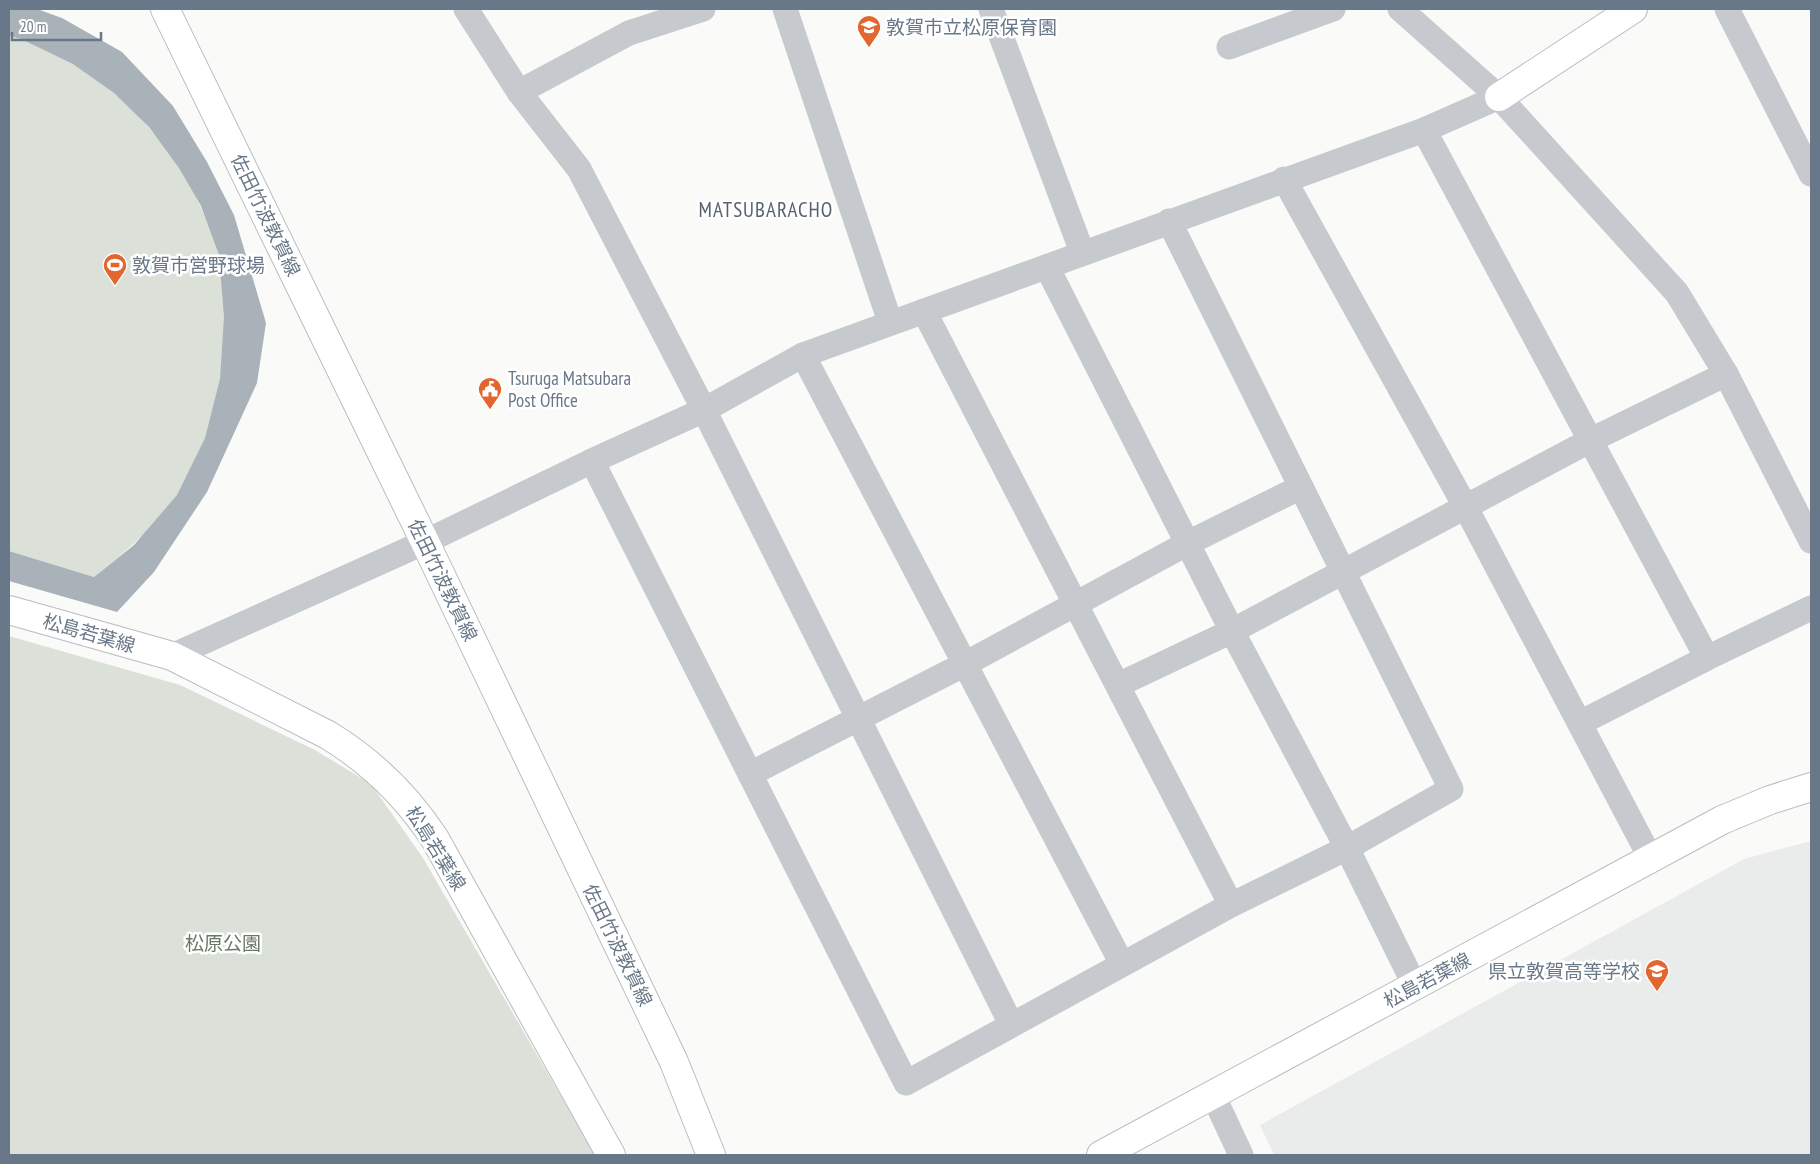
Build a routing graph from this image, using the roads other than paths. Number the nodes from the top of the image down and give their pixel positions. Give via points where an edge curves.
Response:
1 (165, 9) edge
2 (466, 9) edge
3 (703, 9) edge
4 (785, 9) edge
5 (991, 9) edge
6 (1333, 9) edge
7 (1400, 9) edge
8 (1633, 9) edge
9 (1728, 9) edge
10 (1229, 47) dead end
11 (519, 92) junction
12 (1499, 97) junction
13 (1424, 130) junction
14 (1811, 174) edge
15 (1284, 179) junction
16 (1169, 221) junction
17 (1082, 252) junction
18 (1048, 267) junction
19 (924, 311) junction
20 (890, 322) junction
21 (803, 355) junction
22 (1726, 374) junction
23 (704, 410) junction
24 (1590, 440) junction
25 (592, 461) junction
26 (1301, 487) junction
27 (1465, 506) junction
28 (1811, 540) edge
29 (425, 542) junction
30 (1188, 544) junction
31 (1343, 571) junction
32 (1077, 605) junction
33 (1811, 608) edge
34 (9, 610) edge
35 (1232, 631) junction
36 (172, 656) junction
37 (1706, 658) junction
38 (965, 664) junction
39 (1118, 685) junction
40 (858, 718) junction
41 (1580, 723) junction
42 (750, 774) junction
43 (1811, 787) edge
44 (1347, 848) junction
45 (1651, 860) junction
46 (1231, 905) junction
47 (1122, 964) junction
48 (1416, 986) junction
49 (1011, 1024) junction
50 (1213, 1095) junction
51 (611, 1155) edge
52 (711, 1155) edge
53 (1101, 1155) edge
54 (1241, 1155) edge

1 - 29 main road, 佐田竹波敦賀線
2 - 11 street
3 - 11 street via 629,33
4 - 20 street
5 - 17 street
6 - 10 street
7 - 12 street
8 - 12 main road
9 - 14 street
11 - 23 street via 579,168
12 - 13 street
12 - 22 street via 1677,293
13 - 15 street
13 - 24 street
15 - 16 street
15 - 27 street
16 - 17 street
16 - 26 street
17 - 18 street
18 - 19 street
18 - 30 street
19 - 20 street
19 - 32 street
20 - 21 street
21 - 23 street
21 - 38 street
22 - 24 street
22 - 28 street
23 - 25 street
23 - 40 street
24 - 27 street
24 - 37 street
25 - 29 street
25 - 42 street
26 - 30 street
26 - 31 street
27 - 31 street
27 - 41 street
29 - 36 street
29 - 52 main road, 佐田竹波敦賀線 via 674,1062
30 - 32 street
30 - 35 street
31 - 35 street
31 - 44 street via 1451,789
32 - 38 street
32 - 39 street
33 - 37 street
34 - 36 main road, 松島若葉線
35 - 39 street
35 - 44 street
36 - 51 main road, 松島若葉線 via 346,746 380,772 409,803 435,839
37 - 41 street
38 - 40 street
38 - 47 street
39 - 46 street
40 - 42 street
40 - 49 street
41 - 45 street
42 - 49 street via 906,1083
43 - 45 main road, 松島若葉線 via 1722,820
44 - 46 street
44 - 48 street
45 - 48 main road, 松島若葉線
46 - 47 street
47 - 49 street
48 - 50 main road, 松島若葉線
50 - 53 main road, 松島若葉線
50 - 54 street

